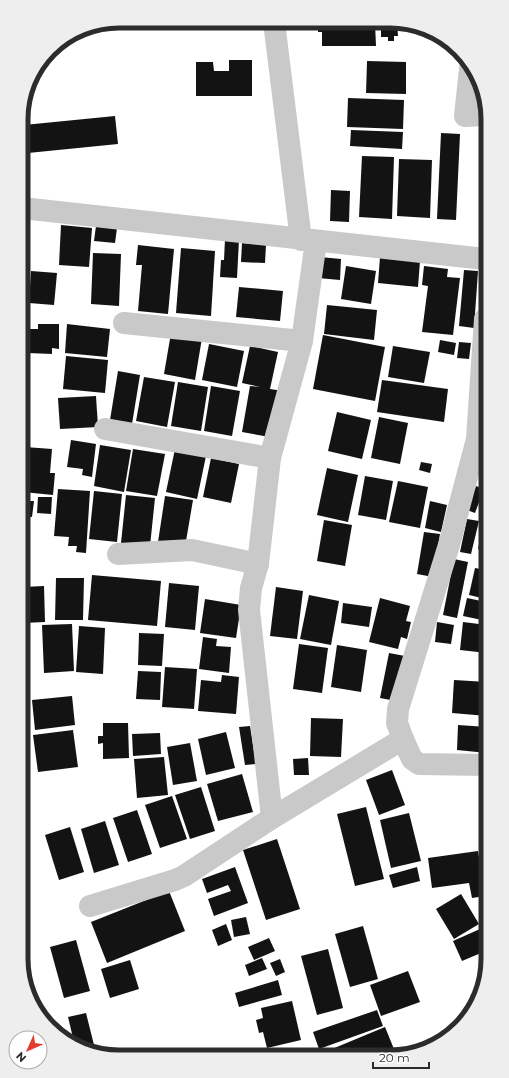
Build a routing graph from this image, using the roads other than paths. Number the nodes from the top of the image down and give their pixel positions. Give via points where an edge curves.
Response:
1 (275, 28) edge
2 (469, 74) edge
3 (481, 115) edge
4 (28, 209) edge
5 (308, 240) junction
6 (481, 259) edge
7 (124, 323) dead end
8 (302, 340) junction
9 (481, 379) edge
10 (106, 429) dead end
11 (270, 458) junction
12 (118, 554) dead end
13 (258, 564) junction
14 (403, 740) junction
15 (481, 765) edge
16 (272, 818) junction
17 (90, 906) dead end

1 - 5 street
2 - 3 street via 465,116
4 - 5 street
5 - 6 street
5 - 8 street
7 - 8 street
8 - 11 street
9 - 14 street via 477,439 449,546 398,709 396,723
10 - 11 street
11 - 13 street
12 - 13 street via 192,550
13 - 16 street via 251,588 249,610
14 - 15 street via 412,759 419,764
14 - 16 street
16 - 17 street via 175,880

